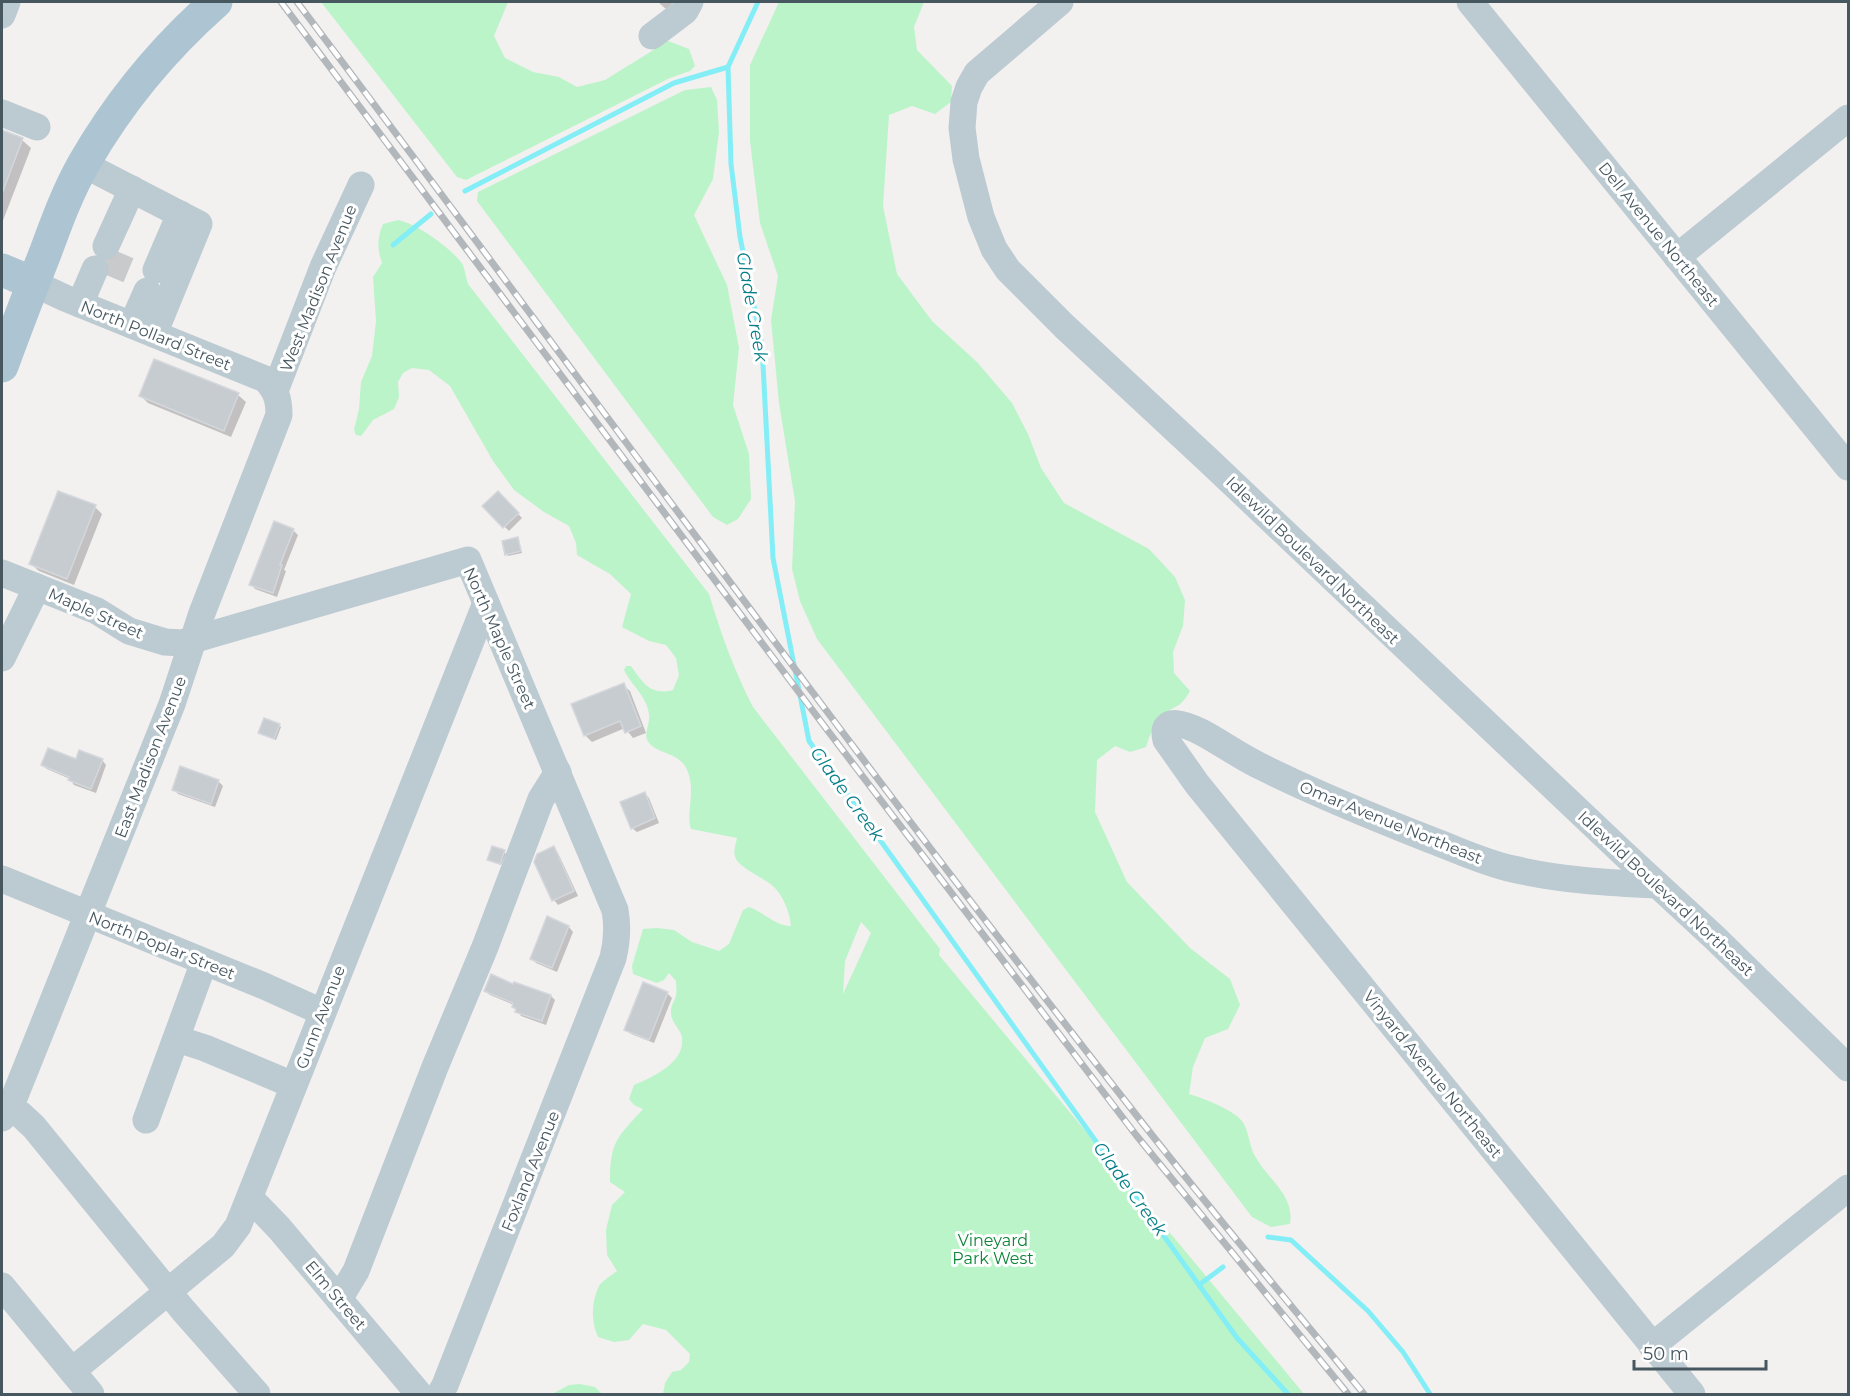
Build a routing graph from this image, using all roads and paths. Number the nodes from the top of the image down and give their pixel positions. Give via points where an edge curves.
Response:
1 (7, 2) edge
2 (690, 2) edge
3 (1060, 2) edge
4 (1470, 2) edge
5 (206, 11) edge
6 (2, 15) edge
7 (652, 36) dead end
8 (2, 113) edge
9 (1848, 118) edge
10 (37, 127) dead end
11 (83, 164) junction
12 (361, 185) dead end
13 (138, 192) junction
14 (180, 214) junction
15 (1677, 257) junction
16 (2, 270) edge
17 (33, 283) junction
18 (88, 307) junction
19 (143, 329) junction
20 (2, 366) edge
21 (275, 391) junction
22 (1848, 467) edge
23 (2, 575) edge
24 (37, 587) junction
25 (486, 603) junction
26 (193, 642) junction
27 (2, 658) edge
28 (1175, 753) joint
29 (558, 772) junction
30 (2, 879) edge
31 (1657, 885) junction
32 (88, 915) junction
33 (616, 946) joint
34 (204, 962) junction
35 (322, 1012) junction
36 (177, 1039) junction
37 (1848, 1068) edge
38 (293, 1085) junction
39 (5, 1113) edge
40 (146, 1120) dead end
41 (1848, 1188) edge
42 (249, 1198) junction
43 (2, 1286) edge
44 (169, 1292) junction
45 (339, 1299) junction
46 (1653, 1346) junction
47 (72, 1371) junction
48 (91, 1395) edge
49 (257, 1395) edge
50 (419, 1395) edge
51 (440, 1395) edge
52 (1692, 1395) edge

1 - 6 street
2 - 7 street via 685,11
3 - 31 street, Idlewild Boulevard Northeast via 977,73 964,102 966,159 981,217 1008,270
4 - 15 street, Dell Avenue Northeast
5 - 11 main road via 143,76
8 - 10 street
9 - 15 street
11 - 13 street
11 - 17 main road
12 - 21 street, West Madison Avenue via 323,267
13 - 14 street
13 - 18 street
14 - 19 street via 152,280
14 - 19 street via 199,224
15 - 22 street, Dell Avenue Northeast
16 - 17 main road
17 - 18 street, North Pollard Street
17 - 20 main road
18 - 19 street, North Pollard Street
19 - 21 street, North Pollard Street via 265,379
21 - 26 street, East Madison Avenue via 279,415
23 - 24 street, Maple Street
24 - 26 street, Maple Street via 97,610 129,631 165,642
24 - 27 street
25 - 26 street, North Maple Street via 468,560
25 - 29 street, North Maple Street
25 - 35 street, Gunn Avenue
26 - 32 street, East Madison Avenue
28 - 31 street, Omar Avenue Northeast via 1164,734 1172,723 1179,722 1317,793 1510,869 1594,882
28 - 46 street, Vinyard Avenue Northeast
29 - 33 street, North Maple Street via 615,910
29 - 45 street via 541,799 356,1271
30 - 32 street, North Poplar Street
31 - 37 street, Idlewild Boulevard Northeast
32 - 34 street, North Poplar Street
32 - 39 street, East Madison Avenue
33 - 51 street, Foxland Avenue
34 - 35 street, North Poplar Street
34 - 36 street
35 - 38 street, Gunn Avenue
36 - 38 street
36 - 40 street
38 - 42 street, Gunn Avenue
39 - 44 street via 20,1114 34,1127
41 - 46 street
42 - 44 street, Gunn Avenue via 228,1241
42 - 45 street, Elm Street
43 - 47 street
44 - 47 street, Gunn Avenue
44 - 49 street
45 - 50 street, Elm Street
46 - 52 street, Vinyard Avenue Northeast
47 - 48 street

